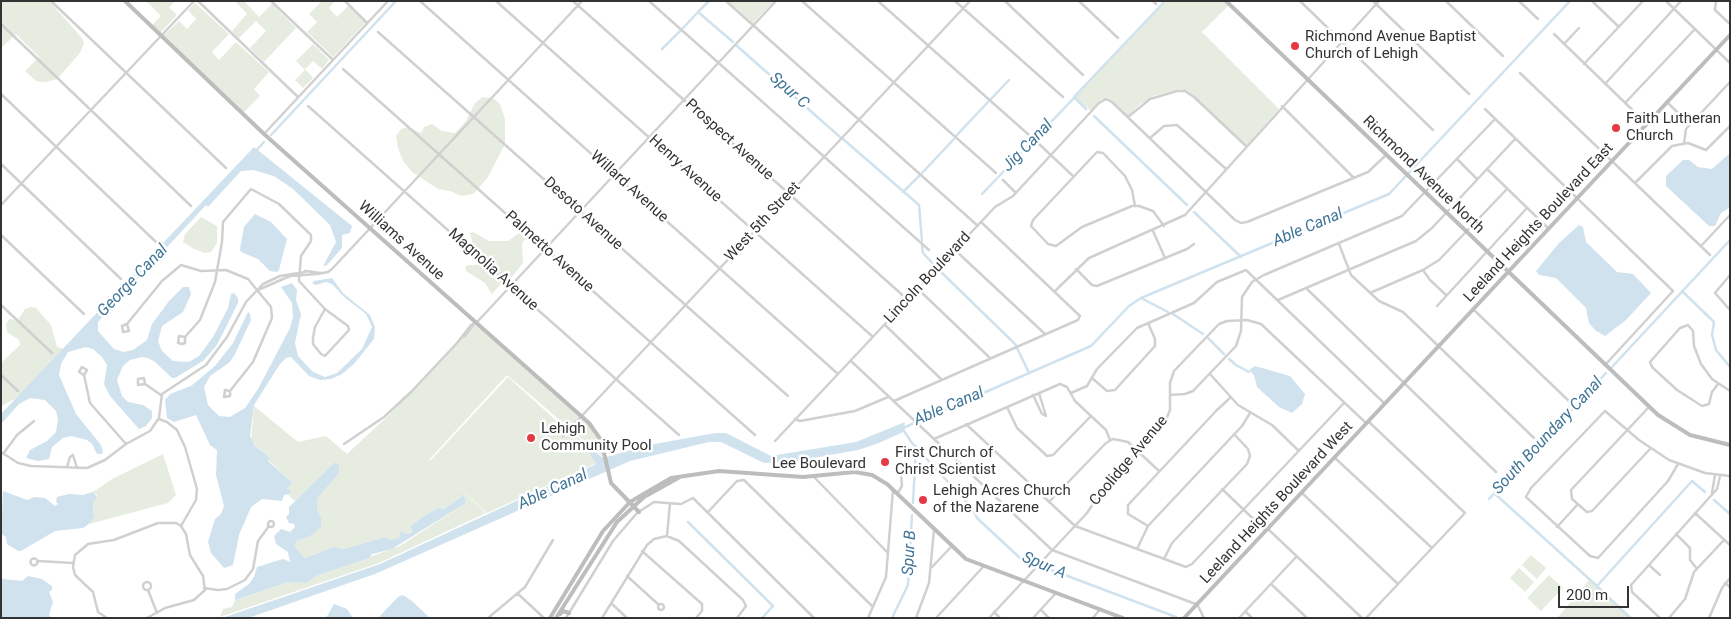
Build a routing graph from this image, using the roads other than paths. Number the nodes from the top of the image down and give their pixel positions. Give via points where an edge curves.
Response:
1 (51, 1) edge
2 (124, 1) edge
3 (196, 1) edge
4 (271, 1) edge
5 (345, 1) edge
6 (388, 1) edge
7 (420, 1) edge
8 (496, 1) edge
9 (573, 1) edge
10 (582, 1) edge
11 (649, 1) edge
12 (726, 1) edge
13 (776, 1) edge
14 (802, 1) edge
15 (878, 1) edge
16 (955, 1) edge
17 (970, 1) edge
18 (1005, 1) edge
19 (1079, 1) edge
20 (1226, 1) edge
21 (1300, 1) edge
22 (1373, 1) edge
23 (1379, 1) edge
24 (1446, 1) edge
25 (1519, 1) edge
26 (1592, 1) edge
27 (1643, 1) edge
28 (1666, 1) edge
29 (1682, 1) edge
30 (1720, 1) edge
31 (1716, 3) edge
32 (1376, 4) junction
33 (578, 6) junction
34 (963, 8) junction
35 (1674, 9) junction
36 (1538, 19) dead end
37 (367, 23) junction
38 (1, 24) edge
39 (1730, 24) edge
40 (753, 26) junction
41 (1619, 27) junction
42 (1579, 28) dead end
43 (1694, 29) junction
44 (378, 32) dead end
45 (1554, 34) dead end
46 (1730, 35) edge
47 (161, 36) junction
48 (1118, 38) dead end
49 (1341, 41) junction
50 (543, 43) junction
51 (1564, 44) junction
52 (928, 46) junction
53 (1716, 50) junction
54 (1503, 56) dead end
55 (333, 60) junction
56 (718, 63) junction
57 (1730, 63) edge
58 (1584, 64) junction
59 (343, 70) dead end
60 (126, 73) junction
61 (1520, 73) dead end
62 (1083, 75) dead end
63 (1307, 79) junction
64 (508, 80) junction
65 (1730, 82) edge
66 (894, 83) junction
67 (1605, 84) junction
68 (1, 94) edge
69 (1469, 94) dead end
70 (298, 97) junction
71 (1063, 97) dead end
72 (684, 100) junction
73 (1667, 102) junction
74 (1625, 103) junction
75 (308, 106) dead end
76 (1282, 106) junction
77 (1485, 109) dead end
78 (91, 110) junction
79 (474, 117) junction
80 (1128, 117) junction
81 (1495, 119) junction
82 (859, 120) junction
83 (1646, 124) junction
84 (1690, 125) junction
85 (1730, 126) edge
86 (1433, 130) dead end
87 (264, 134) junction
88 (1029, 135) dead end
89 (649, 137) junction
90 (1150, 138) junction
91 (1515, 139) junction
92 (1038, 143) dead end
93 (1684, 143) junction
94 (1246, 146) junction
95 (56, 147) junction
96 (439, 154) junction
97 (1386, 155) junction
98 (1051, 156) junction
99 (824, 157) junction
100 (1457, 159) junction
101 (1612, 161) junction
102 (1, 164) edge
103 (226, 168) dead end
104 (1226, 169) junction
105 (1487, 169) junction
106 (996, 173) dead end
107 (614, 174) junction
108 (1073, 176) junction
109 (1354, 178) junction
110 (1477, 179) junction
111 (1003, 180) dead end
112 (1635, 183) junction
113 (22, 184) junction
114 (1507, 189) junction
115 (405, 192) junction
116 (1206, 192) junction
117 (1016, 193) junction
118 (1426, 193) junction
119 (790, 194) junction
120 (1578, 198) junction
121 (1, 205) edge
122 (191, 206) dead end
123 (1135, 206) junction
124 (1528, 208) junction
125 (580, 211) junction
126 (1446, 213) junction
127 (1730, 215) edge
128 (981, 222) junction
129 (978, 226) junction
130 (1164, 226) junction
131 (370, 229) junction
132 (1549, 229) junction
133 (1153, 230) junction
134 (755, 231) junction
135 (1466, 232) junction
136 (1, 235) edge
137 (156, 242) dead end
138 (1194, 244) dead end
139 (1339, 244) junction
140 (1701, 246) junction
141 (545, 248) junction
142 (930, 250) dead end
143 (955, 250) junction
144 (1487, 252) junction
145 (1710, 255) dead end
146 (1165, 258) junction
147 (720, 268) junction
148 (218, 270) junction
149 (1076, 270) junction
150 (1349, 270) junction
151 (1424, 270) junction
152 (309, 272) junction
153 (1508, 273) junction
154 (299, 274) junction
155 (1730, 275) edge
156 (121, 279) dead end
157 (1255, 280) junction
158 (510, 285) junction
159 (1306, 288) junction
160 (918, 289) junction
161 (258, 290) junction
162 (1055, 291) junction
163 (1370, 293) junction
164 (1446, 295) junction
165 (908, 300) junction
166 (1277, 301) junction
167 (1, 305) edge
168 (686, 305) junction
169 (1437, 306) dead end
170 (324, 309) junction
171 (1474, 310) junction
172 (1730, 310) edge
173 (84, 314) dead end
174 (1242, 320) junction
175 (474, 323) junction
176 (1148, 323) junction
177 (127, 324) dead end
178 (884, 325) junction
179 (1044, 334) junction
180 (185, 337) dead end
181 (873, 337) junction
182 (651, 342) junction
183 (1439, 347) junction
184 (52, 353) dead end
185 (990, 358) junction
186 (850, 361) junction
187 (1605, 366) junction
188 (838, 374) junction
189 (1210, 374) junction
190 (1, 375) edge
191 (84, 375) dead end
192 (1092, 378) junction
193 (616, 379) junction
194 (941, 379) junction
195 (145, 384) dead end
196 (1404, 384) junction
197 (1718, 384) junction
198 (18, 391) dead end
199 (230, 391) dead end
200 (1730, 391) edge
201 (1039, 393) junction
202 (1071, 393) junction
203 (161, 395) junction
204 (1033, 395) junction
205 (1170, 395) junction
206 (788, 396) dead end
207 (888, 397) junction
208 (1231, 397) junction
209 (894, 401) junction
210 (1344, 403) junction
211 (1385, 404) junction
212 (1572, 404) dead end
213 (1006, 407) junction
214 (1649, 407) junction
215 (1250, 413) junction
216 (582, 416) junction
217 (1091, 416) junction
218 (159, 419) junction
219 (795, 420) junction
220 (34, 421) dead end
221 (1368, 423) junction
222 (966, 424) junction
223 (1627, 430) junction
224 (678, 434) dead end
225 (1234, 434) junction
226 (755, 435) dead end
227 (563, 436) dead end
228 (1534, 438) dead end
229 (934, 439) junction
230 (1110, 440) junction
231 (775, 441) dead end
232 (126, 444) junction
233 (344, 444) dead end
234 (1730, 445) edge
235 (1650, 449) junction
236 (1138, 451) junction
237 (1299, 451) junction
238 (2, 453) edge
239 (1335, 458) junction
240 (1678, 464) junction
241 (67, 467) junction
242 (77, 468) junction
243 (1159, 471) junction
244 (1496, 472) dead end
245 (901, 474) dead end
246 (1715, 475) junction
247 (1720, 475) junction
248 (1730, 476) edge
249 (814, 477) junction
250 (1222, 489) junction
251 (893, 490) junction
252 (1302, 493) junction
253 (897, 494) junction
254 (1710, 496) junction
255 (1049, 502) junction
256 (670, 503) junction
257 (632, 504) junction
258 (1578, 504) junction
259 (1244, 510) junction
260 (639, 512) junction
261 (708, 512) junction
262 (1695, 514) junction
263 (181, 526) junction
264 (269, 526) dead end
265 (1075, 526) junction
266 (1148, 526) junction
267 (1557, 527) junction
268 (934, 530) junction
269 (1267, 530) junction
270 (1676, 534) junction
271 (667, 536) junction
272 (553, 540) dead end
273 (1724, 540) junction
274 (1730, 545) edge
275 (951, 547) junction
276 (1432, 548) junction
277 (1136, 549) junction
278 (1052, 550) junction
279 (642, 551) junction
280 (888, 553) junction
281 (1297, 556) junction
282 (1164, 559) junction
283 (38, 562) dead end
284 (73, 563) junction
285 (1649, 565) junction
286 (983, 566) junction
287 (931, 568) junction
288 (1697, 569) junction
289 (578, 572) junction
290 (1660, 574) dead end
291 (627, 576) junction
292 (1730, 578) edge
293 (1023, 581) junction
294 (1726, 583) junction
295 (1271, 584) junction
296 (1398, 584) junction
297 (1730, 587) edge
298 (204, 588) junction
299 (148, 590) dead end
300 (517, 593) junction
301 (1056, 593) junction
302 (570, 594) junction
303 (611, 603) junction
304 (564, 604) junction
305 (1197, 604) junction
306 (659, 605) dead end
307 (873, 607) junction
308 (1041, 610) junction
309 (1100, 610) junction
310 (1245, 611) junction
311 (157, 612) junction
312 (994, 612) junction
313 (918, 613) junction
314 (568, 616) edge
315 (556, 617) edge
316 (107, 618) edge
317 (146, 618) edge
318 (488, 618) edge
319 (544, 618) edge
320 (550, 618) edge
321 (573, 618) edge
322 (602, 618) edge
323 (627, 618) edge
324 (696, 618) edge
325 (737, 618) edge
326 (814, 618) edge
327 (868, 618) edge
328 (916, 618) edge
329 (922, 618) edge
330 (936, 618) edge
331 (989, 618) edge
332 (1000, 618) edge
333 (1033, 618) edge
334 (1049, 618) edge
335 (1093, 618) edge
336 (1123, 618) edge
337 (1184, 618) edge
338 (1204, 618) edge
339 (1239, 618) edge
340 (1252, 618) edge
341 (1307, 618) edge
342 (1364, 618) edge
343 (1660, 618) edge
344 (1669, 618) edge
345 (1709, 618) edge

1 - 60 street
2 - 47 main road, Williams Avenue
3 - 47 street
3 - 70 street
4 - 55 street
5 - 37 street
6 - 37 street
7 - 64 street, Willard Avenue
8 - 50 street, Henry Avenue
9 - 33 street, Prospect Avenue
10 - 33 street
11 - 56 street
12 - 40 street
13 - 40 street
14 - 66 street
15 - 52 street
16 - 34 street
17 - 34 street, West 5th Street
18 - 62 street
19 - 48 street
20 - 63 main road, Richmond Avenue North
21 - 49 street
22 - 32 street
23 - 32 street
24 - 54 street
25 - 36 street
26 - 41 street
27 - 41 street
28 - 35 street
29 - 35 street
30 - 31 street
31 - 39 street via 1715,10
32 - 49 street
32 - 69 street
33 - 50 street
33 - 72 street, Prospect Avenue
34 - 52 street, West 5th Street
34 - 71 street
35 - 43 street
35 - 67 street
37 - 55 street
38 - 78 street
40 - 56 street
40 - 82 street
41 - 58 street
42 - 51 street
43 - 53 street
43 - 74 street
44 - 79 street, Desoto Avenue
45 - 51 street
46 - 53 main road, Leeland Heights Boulevard East
47 - 60 street
47 - 87 main road, Williams Avenue
49 - 63 street
49 - 86 street
50 - 64 street
50 - 89 street, Henry Avenue
51 - 58 street
52 - 66 street, West 5th Street
52 - 88 street
53 - 57 street
53 - 73 main road, Leeland Heights Boulevard East
55 - 70 street
56 - 72 street
56 - 99 street
58 - 67 street
59 - 96 street, Palmetto Avenue
60 - 78 street
60 - 103 street
61 - 101 street
63 - 76 street
63 - 97 main road, Richmond Avenue North
64 - 79 street
64 - 107 street, Willard Avenue
65 - 84 street
66 - 82 street, West 5th Street
66 - 106 street
67 - 74 street
68 - 95 street
70 - 87 street
72 - 89 street
72 - 119 street, Prospect Avenue
73 - 83 main road, Leeland Heights Boulevard East
73 - 84 street
74 - 83 street
75 - 115 street, Magnolia Avenue
76 - 94 street
76 - 109 street
77 - 81 street
78 - 95 street
78 - 122 street
79 - 96 street
79 - 125 street, Desoto Avenue
80 - 90 street
80 - 94 street via 1146,101 1181,90 1192,95
80 - 98 street, Lincoln Boulevard via 1106,99
81 - 91 street
81 - 100 street
82 - 99 street, West 5th Street
82 - 129 street
83 - 101 main road, Leeland Heights Boulevard East
84 - 93 street via 1685,132
85 - 93 street via 1706,150
87 - 131 main road, Williams Avenue
89 - 107 street
89 - 134 street, Henry Avenue
90 - 104 street via 1164,126 1177,125
90 - 116 street
91 - 105 street
91 - 120 street
92 - 98 street
93 - 112 street via 1668,149
94 - 104 street
95 - 113 street
95 - 137 street
96 - 115 street
96 - 141 street, Palmetto Avenue
97 - 109 street via 1371,170
97 - 118 main road, Richmond Avenue North
98 - 108 street
98 - 117 street, Lincoln Boulevard
99 - 119 street, West 5th Street
99 - 142 street
100 - 110 street
100 - 118 street
101 - 112 street
101 - 120 main road, Leeland Heights Boulevard East
102 - 113 street
104 - 116 street
105 - 110 street
105 - 114 street
107 - 125 street
107 - 147 street, Willard Avenue
108 - 123 street via 1098,152 1102,153 1125,176
108 - 123 street via 1031,224 1034,231 1053,246 1082,227
109 - 116 street via 1244,223 1235,220
110 - 126 street
111 - 117 street
112 - 140 street
113 - 121 street
113 - 156 street
114 - 124 street
114 - 135 street
115 - 131 street
115 - 158 street, Magnolia Avenue
116 - 130 street via 1182,218
117 - 128 street, Lincoln Boulevard
118 - 126 main road, Richmond Avenue North
118 - 139 street via 1397,219
119 - 134 street, West 5th Street
119 - 165 street, Prospect Avenue
120 - 132 main road, Leeland Heights Boulevard East
120 - 187 street via 1673,291
123 - 130 street via 1151,210
124 - 132 street
124 - 144 street
125 - 141 street
125 - 168 street, Desoto Avenue
126 - 135 main road, Richmond Avenue North
126 - 150 street via 1416,241
127 - 140 street
128 - 129 street, Lincoln Boulevard
128 - 162 street
129 - 143 street, Lincoln Boulevard
130 - 133 street
131 - 152 street via 332,269 323,273
131 - 175 main road, Williams Avenue
132 - 153 main road, Leeland Heights Boulevard East
133 - 146 street
133 - 149 street via 1093,256
134 - 147 street, West 5th Street
134 - 181 street, Henry Avenue
135 - 144 main road, Richmond Avenue North
135 - 151 street via 1449,251
136 - 173 street
138 - 146 street
139 - 150 street
139 - 157 street
140 - 145 street
141 - 158 street
141 - 182 street, Palmetto Avenue
143 - 160 street, Lincoln Boulevard
143 - 179 street
144 - 153 main road, Richmond Avenue North
144 - 164 street
146 - 149 street via 1097,286
147 - 168 street, West 5th Street
147 - 188 street, Willard Avenue
148 - 154 street via 223,222 251,190 278,204 311,235 312,241 301,256
148 - 161 street via 241,275
148 - 177 street via 194,270 184,264 178,266
148 - 180 street via 204,313
149 - 162 street
150 - 159 street
150 - 163 street
151 - 163 street
151 - 164 street
152 - 154 street
152 - 154 street
153 - 171 main road, Leeland Heights Boulevard East
153 - 187 main road, Richmond Avenue North
154 - 161 street
154 - 170 street via 301,284
155 - 172 street via 1715,295
157 - 166 street
157 - 174 street via 1242,294
157 - 176 street via 1246,270 1232,275 1217,282 1194,304
158 - 175 street
158 - 193 street, Magnolia Avenue
159 - 166 street
159 - 196 street
160 - 165 street, Lincoln Boulevard
160 - 185 street
161 - 199 street via 271,306 272,318 253,362
161 - 203 street via 238,313 227,337 206,365
162 - 179 street via 1080,316 1078,320
163 - 183 street via 1382,303 1401,311
164 - 169 street
165 - 178 street, Lincoln Boulevard
166 - 211 street
167 - 184 street
168 - 182 street, West 5th Street
168 - 206 street, Desoto Avenue
170 - 170 street via 349,330 325,356 313,344 315,327
171 - 183 main road, Leeland Heights Boulevard East
171 - 212 street
174 - 189 street via 1238,344
174 - 205 street, Coolidge Avenue via 1225,321 1216,326 1177,366 1170,380
174 - 210 street, Coolidge Avenue via 1253,320 1264,326
175 - 216 main road, Williams Avenue
175 - 233 street via 392,410
176 - 192 street via 1131,332
176 - 192 street via 1154,336 1154,346 1115,390 1107,391
178 - 181 street, Lincoln Boulevard
178 - 194 street
179 - 185 street
181 - 186 street, Lincoln Boulevard
182 - 193 street, West 5th Street
182 - 226 street, Palmetto Avenue
183 - 196 main road, Leeland Heights Boulevard East
183 - 228 street
185 - 194 street
186 - 188 street, Lincoln Boulevard
186 - 207 street
187 - 214 main road, Richmond Avenue North
188 - 219 street, Lincoln Boulevard
189 - 205 street via 1193,391
189 - 208 street
190 - 198 street
191 - 232 street via 90,403
192 - 202 street via 1087,386
193 - 216 street, West 5th Street
193 - 224 street, Magnolia Avenue
194 - 209 street
195 - 203 street
196 - 211 main road, Leeland Heights Boulevard East
196 - 244 street
197 - 197 street via 1701,364 1693,331 1686,324 1651,359 1651,364 1677,390 1702,406 1709,404
197 - 200 street
201 - 202 street via 1060,384 1066,385
201 - 204 street
201 - 204 street via 1046,416
202 - 217 street
203 - 218 street
204 - 213 street
205 - 236 street, Coolidge Avenue via 1166,420
207 - 209 street
207 - 219 street via 855,411
208 - 215 street
208 - 243 street
209 - 229 street
210 - 221 street, Coolidge Avenue
210 - 237 street
211 - 221 main road, Leeland Heights Boulevard West
213 - 217 street via 1017,428 1047,456 1053,455
213 - 222 street
214 - 223 street
214 - 234 main road, Richmond Avenue North via 1669,424 1690,435
215 - 225 street
215 - 237 street via 1272,425
216 - 227 street, West 5th Street
216 - 257 main road, Williams Avenue via 598,434 607,475 613,486
217 - 230 street via 1108,432
218 - 232 street via 150,432
218 - 263 street via 177,430 197,490 196,500
219 - 231 street, Lincoln Boulevard
220 - 238 street
221 - 239 main road, Leeland Heights Boulevard West
221 - 276 street, Coolidge Avenue via 1465,512
222 - 229 street
222 - 255 street
223 - 235 street
223 - 258 street via 1571,490 1570,496
223 - 267 street via 1605,411 1531,488 1526,497
225 - 250 street via 1247,446 1250,456 1247,464
225 - 266 street
229 - 278 street
230 - 236 street via 1126,440
230 - 255 street
232 - 242 street via 105,460
235 - 240 street
235 - 258 street via 1592,511 1587,512
236 - 243 street
236 - 265 street, Coolidge Avenue via 1104,486 1087,514
237 - 259 street
238 - 241 street via 18,463 31,466
239 - 252 main road, Leeland Heights Boulevard West
239 - 276 street
240 - 246 street
240 - 267 street via 1668,481 1595,559
241 - 242 street
241 - 242 street via 73,455
243 - 266 street via 1127,508 1131,516
245 - 253 street via 902,486
246 - 247 street
246 - 254 street
247 - 248 street
247 - 254 street via 1718,486
249 - 251 main road, Lee Boulevard via 862,472 877,477
249 - 257 main road, Lee Boulevard via 719,471 682,476
249 - 280 street
250 - 259 street
250 - 282 street via 1172,544
251 - 253 main road, Lee Boulevard
251 - 280 street
252 - 269 main road, Leeland Heights Boulevard West
252 - 296 street
253 - 268 main road, Lee Boulevard
254 - 262 street
255 - 265 street
256 - 260 street via 654,502
256 - 261 street via 683,503 693,498
256 - 271 street
257 - 260 main road, Williams Avenue
257 - 289 main road, Lee Boulevard via 610,522
257 - 302 main road, Lee Boulevard
258 - 267 street
259 - 269 street
259 - 282 street via 1188,567
260 - 314 street via 618,534
261 - 307 street via 742,479
261 - 326 street
262 - 270 street
262 - 273 street
263 - 284 street via 158,523 114,540 88,544 79,550
263 - 298 street via 190,555 203,576
264 - 298 street via 258,541 253,569 245,580 227,589
265 - 277 street
265 - 278 street, Coolidge Avenue
266 - 277 street
268 - 275 main road, Lee Boulevard
268 - 287 street
269 - 281 street
269 - 305 main road, Leeland Heights Boulevard West
270 - 285 street
270 - 288 street via 1690,548 1690,560
271 - 279 street via 652,540
271 - 325 street via 687,548 743,600 746,606
272 - 300 street via 527,584
273 - 274 street
273 - 288 street
275 - 286 main road, Lee Boulevard
275 - 287 street
276 - 296 street
277 - 282 street
278 - 293 street, Coolidge Avenue
278 - 305 street
279 - 291 street
279 - 324 street via 703,607
280 - 307 street via 886,577
281 - 295 street
281 - 342 street
283 - 284 street
284 - 316 street via 75,575 93,592 98,612
285 - 290 street
285 - 343 street via 1632,582 1630,590
286 - 293 main road, Lee Boulevard
286 - 330 street
287 - 313 street
288 - 344 street via 1685,598
289 - 302 main road via 580,574
289 - 320 main road, Lee Boulevard
291 - 303 street
291 - 306 street
292 - 294 street
293 - 301 main road, Lee Boulevard
293 - 312 street, Coolidge Avenue
294 - 297 street
294 - 345 street
295 - 310 street
295 - 341 street
296 - 342 street
298 - 311 street via 194,600
299 - 311 street
300 - 318 street
300 - 319 street
301 - 308 street
301 - 309 main road, Lee Boulevard
302 - 304 main road, Lee Boulevard
303 - 322 street
303 - 323 street
304 - 314 main road
304 - 315 main road, Lee Boulevard
305 - 337 main road, Leeland Heights Boulevard West
305 - 338 street
307 - 327 street
308 - 333 street
308 - 334 street
309 - 335 street
309 - 336 main road, Lee Boulevard
310 - 339 street
310 - 340 street
311 - 317 street
312 - 331 street, Coolidge Avenue
312 - 332 street
313 - 328 street
313 - 329 street
314 - 315 main road via 562,612
314 - 321 street

